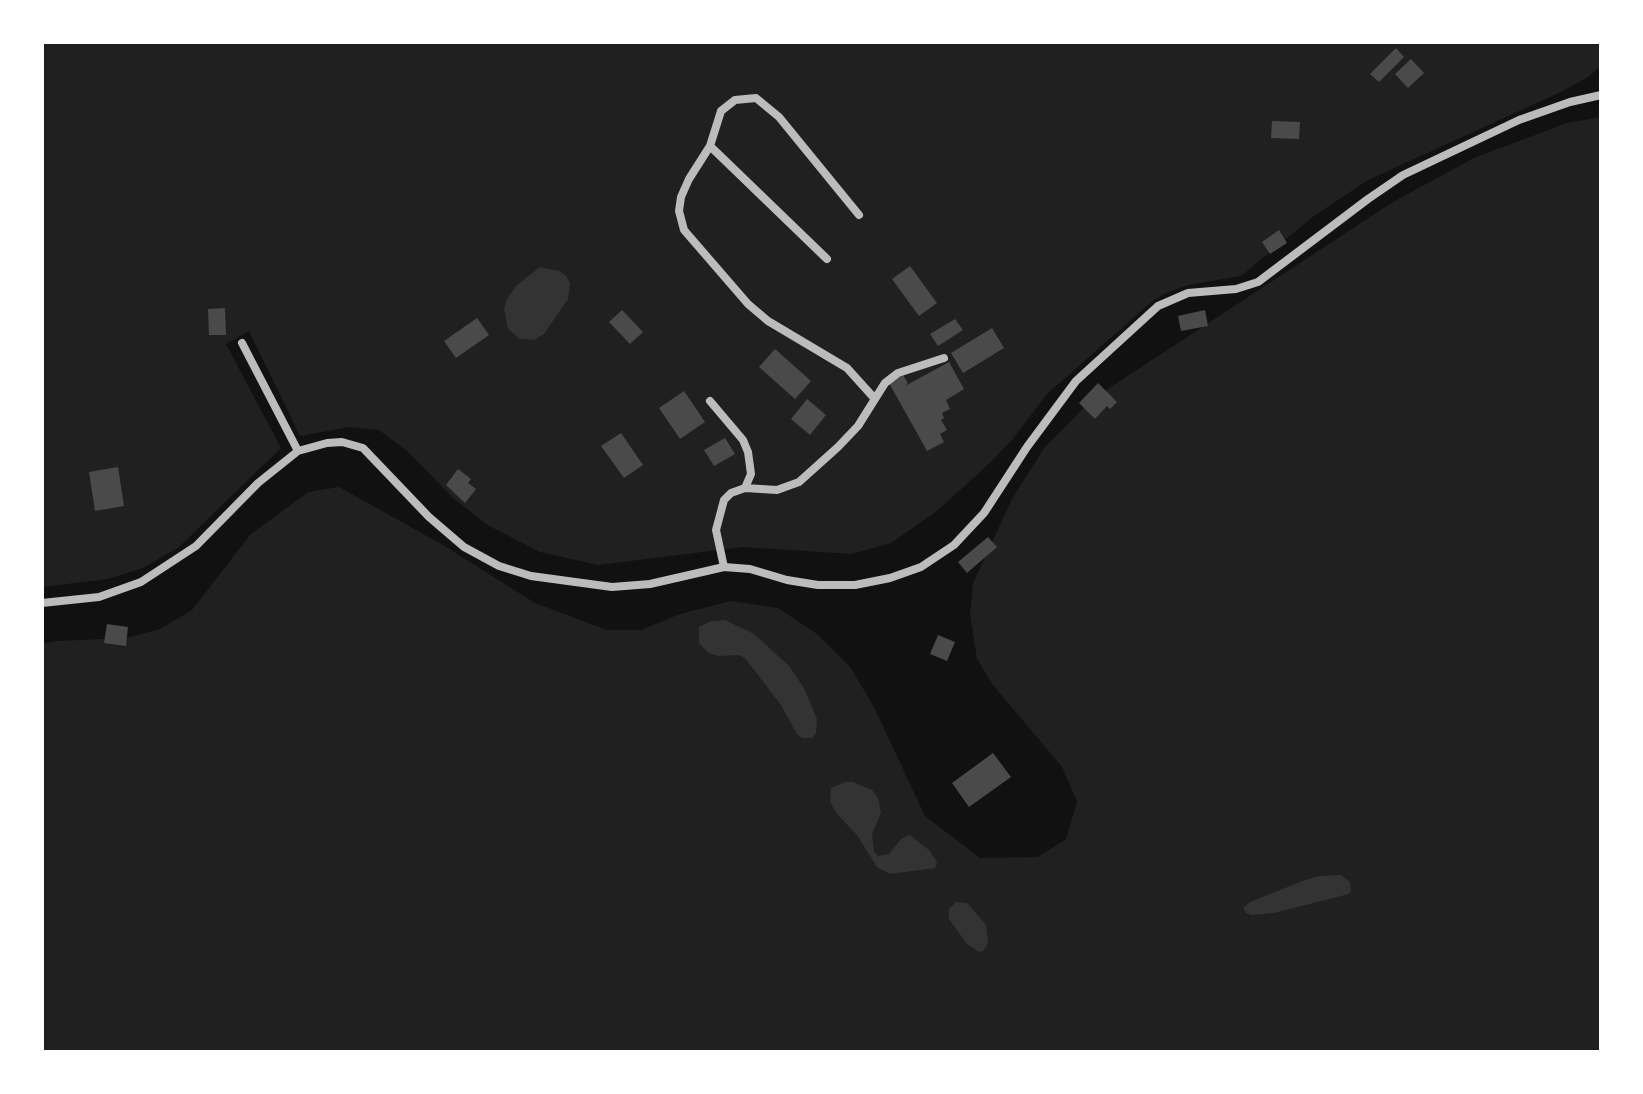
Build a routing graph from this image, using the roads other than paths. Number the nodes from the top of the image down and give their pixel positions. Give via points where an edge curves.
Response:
1 (1601, 85) edge
2 (1597, 96) edge
3 (710, 146) junction
4 (859, 215) dead end
5 (827, 259) dead end
6 (242, 343) dead end
7 (944, 358) dead end
8 (875, 399) junction
9 (710, 401) dead end
10 (298, 451) junction
11 (745, 488) junction
12 (724, 567) junction
13 (42, 603) edge

1 - 2 street
2 - 12 street via 1519,120 1403,175 1258,282 1188,293 1158,306 1076,381 984,513 954,545 921,567 855,585 787,580
3 - 4 street via 726,105 756,98 779,117
3 - 5 street
3 - 8 street via 681,197 684,230 748,304 847,368
6 - 10 street
7 - 8 street via 898,373
8 - 11 street via 848,437 799,482 777,490
9 - 11 street via 748,452 751,469
10 - 12 street via 342,442 363,448 464,547 531,576 612,587
10 - 13 street via 196,546 161,571 119,592
11 - 12 street via 731,493 718,514

